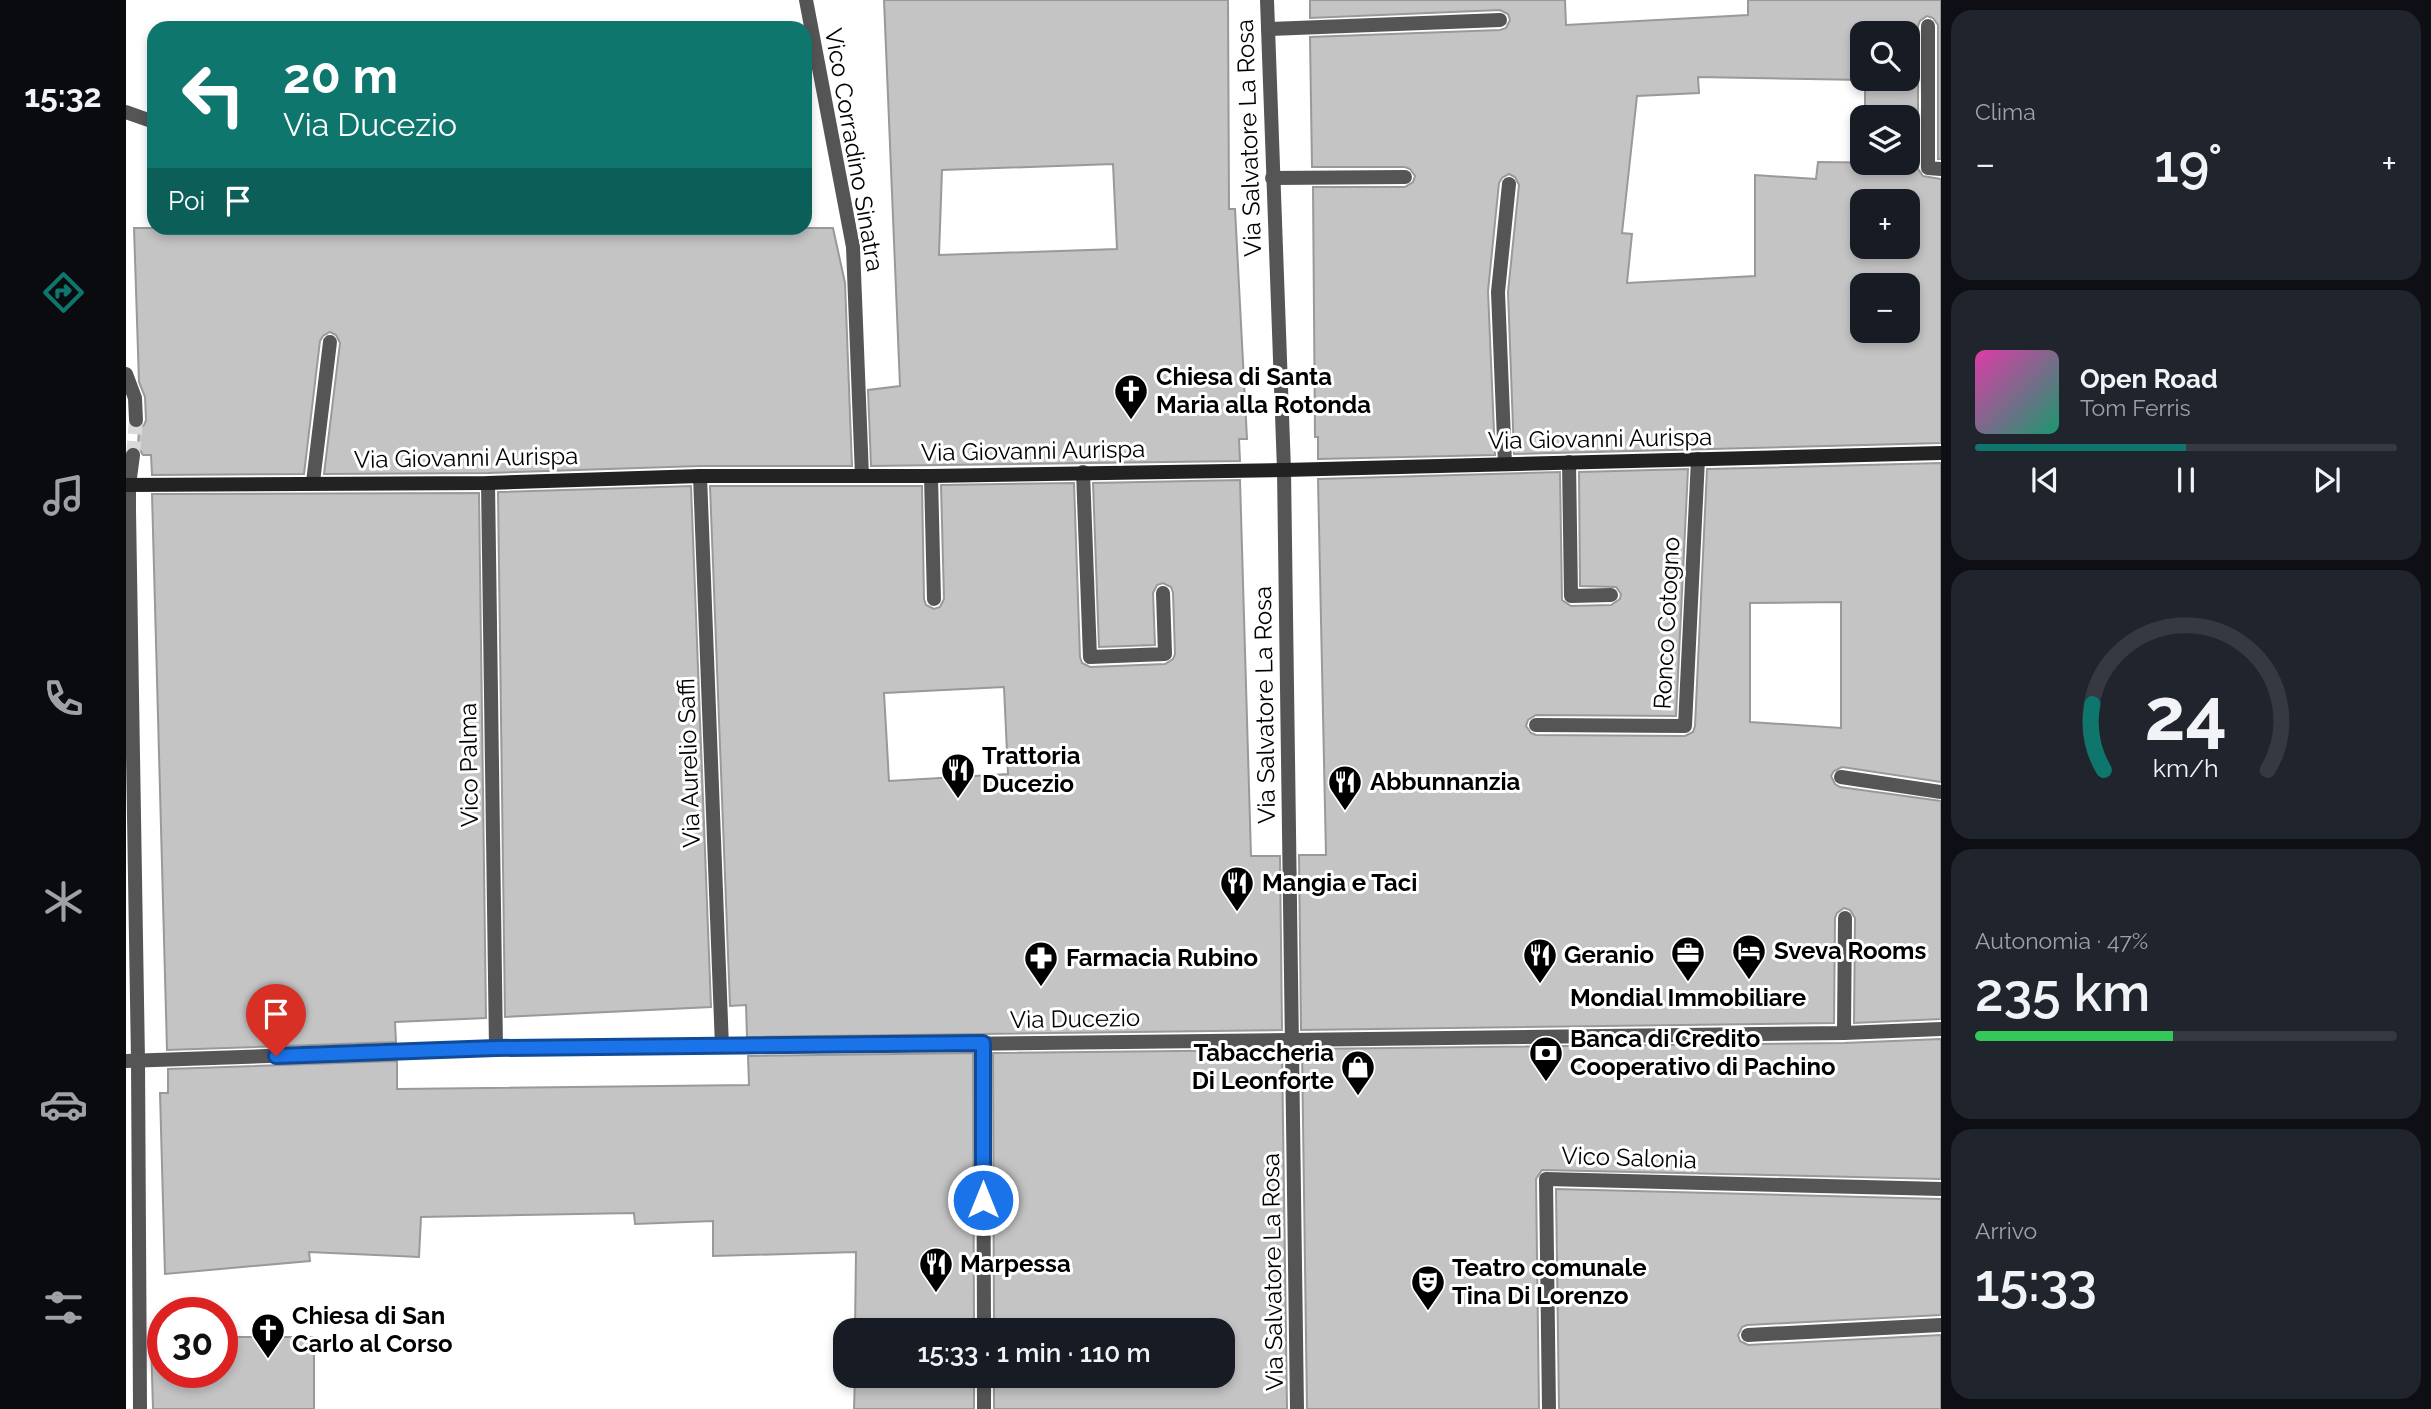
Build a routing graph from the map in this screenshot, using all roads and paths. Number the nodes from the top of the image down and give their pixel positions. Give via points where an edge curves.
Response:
1 (806, 0) edge
2 (1267, 0) edge
3 (1500, 20) dead end
4 (810, 21) edge
5 (1928, 26) dead end
6 (1268, 29) junction
7 (812, 32) edge
8 (126, 112) edge
9 (147, 120) edge
10 (1941, 169) edge
11 (1405, 177) dead end
12 (1272, 178) junction
13 (1509, 184) dead end
14 (330, 342) dead end
15 (126, 374) edge
16 (136, 420) tunnel mouth
17 (1941, 453) edge
18 (133, 455) dead end
19 (1698, 459) junction
20 (1569, 462) junction
21 (1505, 464) junction
22 (1284, 470) junction
23 (1083, 472) junction
24 (700, 476) junction
25 (862, 476) junction
26 (931, 476) junction
27 (313, 482) junction
28 (488, 483) junction
29 (127, 485) edge
30 (1163, 593) dead end
31 (1611, 595) dead end
32 (934, 599) dead end
33 (1536, 726) dead end
34 (1841, 778) dead end
35 (1941, 792) edge
36 (130, 863) edge
37 (1845, 918) dead end
38 (1941, 1029) edge
39 (1844, 1033) junction
40 (1292, 1038) junction
41 (983, 1043) junction
42 (722, 1047) junction
43 (496, 1048) junction
44 (132, 1061) edge
45 (1941, 1189) edge
46 (984, 1318) edge
47 (1941, 1325) edge
48 (1748, 1335) dead end
49 (984, 1388) edge
50 (140, 1409) edge
51 (984, 1409) edge
52 (1297, 1409) edge
53 (1549, 1409) edge

1 - 4 street, Vico Corradino Sinatra
2 - 6 street, Via Salvatore La Rosa
3 - 6 street
5 - 10 street via 1928,168
6 - 12 street, Via Salvatore La Rosa
7 - 25 street, Vico Corradino Sinatra via 853,247
8 - 9 street
11 - 12 street
12 - 22 street, Via Salvatore La Rosa
13 - 21 street via 1498,292
14 - 27 street
15 - 16 street via 135,398
17 - 19 main road, Via Giovanni Aurispa
18 - 29 street
19 - 20 main road, Via Giovanni Aurispa
19 - 33 street, Ronco Cotogno via 1685,726
20 - 21 main road, Via Giovanni Aurispa
20 - 31 street via 1571,596
21 - 22 main road, Via Giovanni Aurispa
22 - 23 main road, Via Giovanni Aurispa
22 - 40 street, Via Salvatore La Rosa
23 - 26 main road, Via Giovanni Aurispa
23 - 30 street via 1090,657 1165,654
24 - 25 main road, Via Giovanni Aurispa
24 - 28 main road, Via Giovanni Aurispa
24 - 42 street, Via Aurelio Saffi
25 - 26 main road, Via Giovanni Aurispa
26 - 32 street
27 - 28 main road, Via Giovanni Aurispa
27 - 29 main road, Via Giovanni Aurispa
28 - 43 street, Vico Palma
29 - 36 street
34 - 35 street
36 - 44 street
37 - 39 street
38 - 39 street, Via Ducezio
39 - 40 street, Via Ducezio
40 - 41 street, Via Ducezio
40 - 52 street, Via Salvatore La Rosa
41 - 42 street, Via Ducezio
41 - 46 street
42 - 43 street, Via Ducezio
43 - 44 street, Via Ducezio
44 - 50 street
45 - 53 street, Vico Salonia via 1546,1179
47 - 48 street
49 - 51 street

